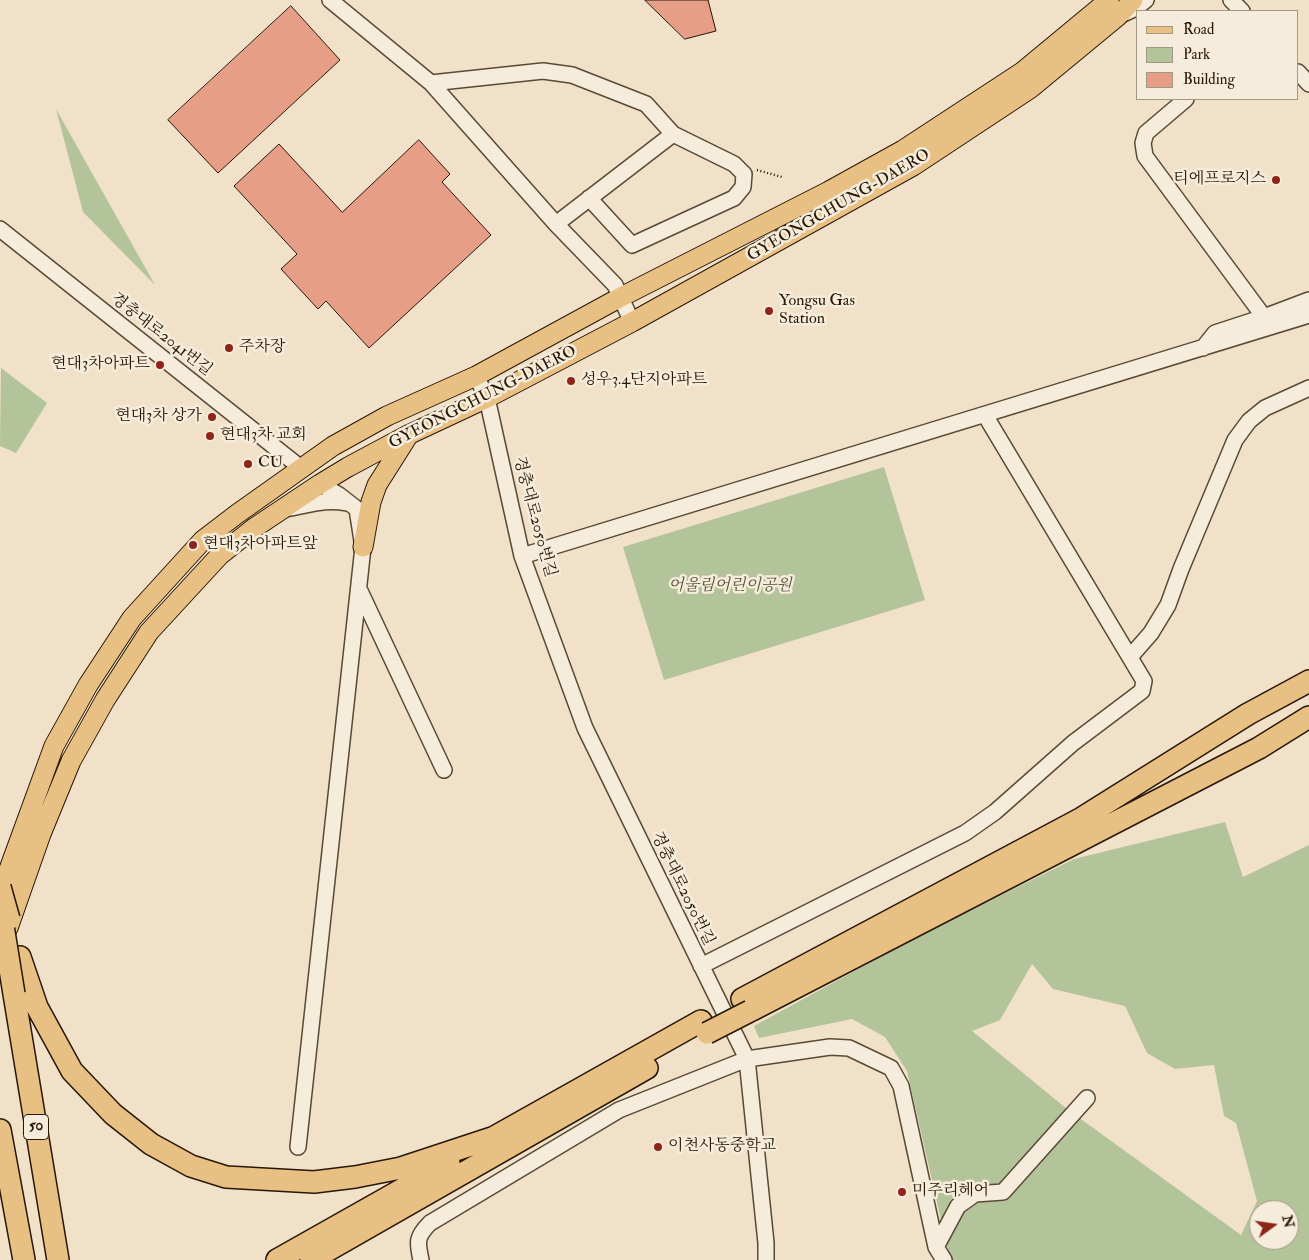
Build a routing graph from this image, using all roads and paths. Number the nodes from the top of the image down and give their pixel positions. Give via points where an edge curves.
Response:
1 (330, 0) edge
2 (1109, 0) edge
3 (1133, 0) edge
4 (1146, 0) edge
5 (1232, 0) edge
6 (1241, 10) edge
7 (1117, 17) junction
8 (1299, 73) edge
9 (430, 84) junction
10 (1309, 84) edge
11 (1185, 100) edge
12 (673, 134) junction
13 (589, 198) junction
14 (556, 224) junction
15 (0, 229) edge
16 (621, 297) junction
17 (1309, 300) edge
18 (1309, 314) edge
19 (1264, 317) junction
20 (632, 322) junction
21 (1203, 348) junction
22 (476, 376) junction
23 (1309, 388) edge
24 (487, 398) junction
25 (985, 415) junction
26 (408, 435) junction
27 (301, 468) junction
28 (320, 484) junction
29 (350, 504) junction
30 (283, 509) junction
31 (363, 547) junction
32 (522, 556) junction
33 (360, 589) junction
34 (1130, 657) junction
35 (1309, 681) edge
36 (1309, 718) edge
37 (444, 770) dead end
38 (0, 887) edge
39 (0, 894) edge
40 (0, 907) edge
41 (0, 951) edge
42 (701, 966) junction
43 (746, 1005) junction
44 (704, 1027) junction
45 (747, 1059) junction
46 (1087, 1098) dead end
47 (0, 1130) edge
48 (494, 1137) junction
49 (298, 1147) dead end
50 (426, 1196) junction
51 (936, 1247) junction
52 (24, 1260) edge
53 (58, 1260) edge
54 (277, 1260) edge
55 (311, 1260) edge
56 (335, 1260) edge
57 (421, 1260) edge
58 (766, 1260) edge
59 (944, 1260) edge

1 - 9 street
2 - 16 main road, GYEONGCHUNG-DAERO via 1022,72 903,150 830,191
3 - 7 main road, GYEONGCHUNG-DAERO
4 - 7 street
5 - 6 street
7 - 20 main road, GYEONGCHUNG-DAERO via 1031,88 913,166
8 - 10 street
9 - 12 street via 543,71 572,75 646,104
9 - 14 street
11 - 19 street via 1146,133 1143,143 1145,156
12 - 13 street
12 - 13 street via 734,164 744,174 743,187 734,198 632,245
13 - 14 street
14 - 16 street via 615,285
15 - 27 street, 경충대로2041번길
16 - 20 street
16 - 22 main road, GYEONGCHUNG-DAERO
17 - 19 street
18 - 21 street
19 - 21 street via 1214,333
20 - 24 main road, GYEONGCHUNG-DAERO
21 - 25 street
22 - 24 street, 경충대로2050번길
22 - 27 main road, GYEONGCHUNG-DAERO via 387,416
23 - 34 street via 1265,408 1249,421 1235,440 1168,605 1151,633
24 - 26 main road, GYEONGCHUNG-DAERO
24 - 32 street, 경충대로2050번길
25 - 32 street
25 - 34 street
26 - 28 main road, GYEONGCHUNG-DAERO
26 - 31 main road via 377,485
27 - 28 main road
27 - 39 main road, GYEONGCHUNG-DAERO via 203,540 132,618 88,685 54,746
28 - 29 street
28 - 30 main road, GYEONGCHUNG-DAERO
29 - 30 street via 332,500
29 - 31 street via 357,509
30 - 41 main road, GYEONGCHUNG-DAERO via 220,555 188,588 149,632 105,700 67,770
31 - 33 street
32 - 42 street, 경충대로2050번길 via 585,728
33 - 37 street
33 - 49 street
34 - 42 street via 1144,681 1142,691 1073,744 995,812 965,832
35 - 43 highway via 1248,714 1082,818
36 - 43 highway via 1259,748
38 - 48 highway, bridge via 37,1007 72,1071 113,1114 151,1144 191,1166 226,1177 314,1182 401,1168
40 - 53 highway, 50, bridge
42 - 45 street, 경충대로2050번길
43 - 44 highway
44 - 48 highway
44 - 50 highway
45 - 51 street via 830,1047 849,1048 891,1068 902,1086
45 - 57 street via 619,1110 430,1223 420,1232
45 - 58 street
46 - 51 street via 1003,1192 975,1194 958,1206
47 - 52 highway, 50
48 - 54 highway
50 - 55 highway
50 - 56 highway
51 - 59 street

